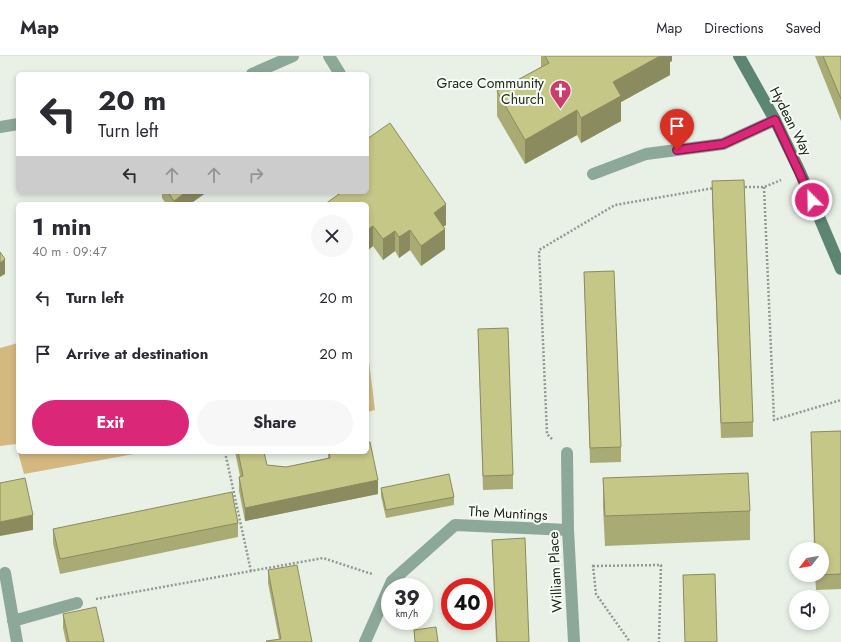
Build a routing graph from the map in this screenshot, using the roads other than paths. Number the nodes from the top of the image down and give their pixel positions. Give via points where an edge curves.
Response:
1 (293, 56) edge
2 (329, 56) edge
3 (739, 56) edge
4 (257, 72) edge
5 (339, 72) edge
6 (775, 120) junction
7 (16, 124) edge
8 (0, 127) edge
9 (593, 174) dead end
10 (841, 269) edge
11 (567, 453) road end
12 (568, 530) junction
13 (5, 573) dead end
14 (77, 603) road end
15 (13, 621) junction
16 (17, 642) edge
17 (365, 642) edge
18 (574, 642) edge

1 - 4 street
2 - 5 street
3 - 6 street, Hydean Way
6 - 9 street via 723,144 646,154
6 - 10 street, Hydean Way
7 - 8 street
11 - 12 street, William Place
12 - 17 street, The Muntings via 455,526 392,581
12 - 18 street, William Place
13 - 15 street
14 - 15 street
15 - 16 street

